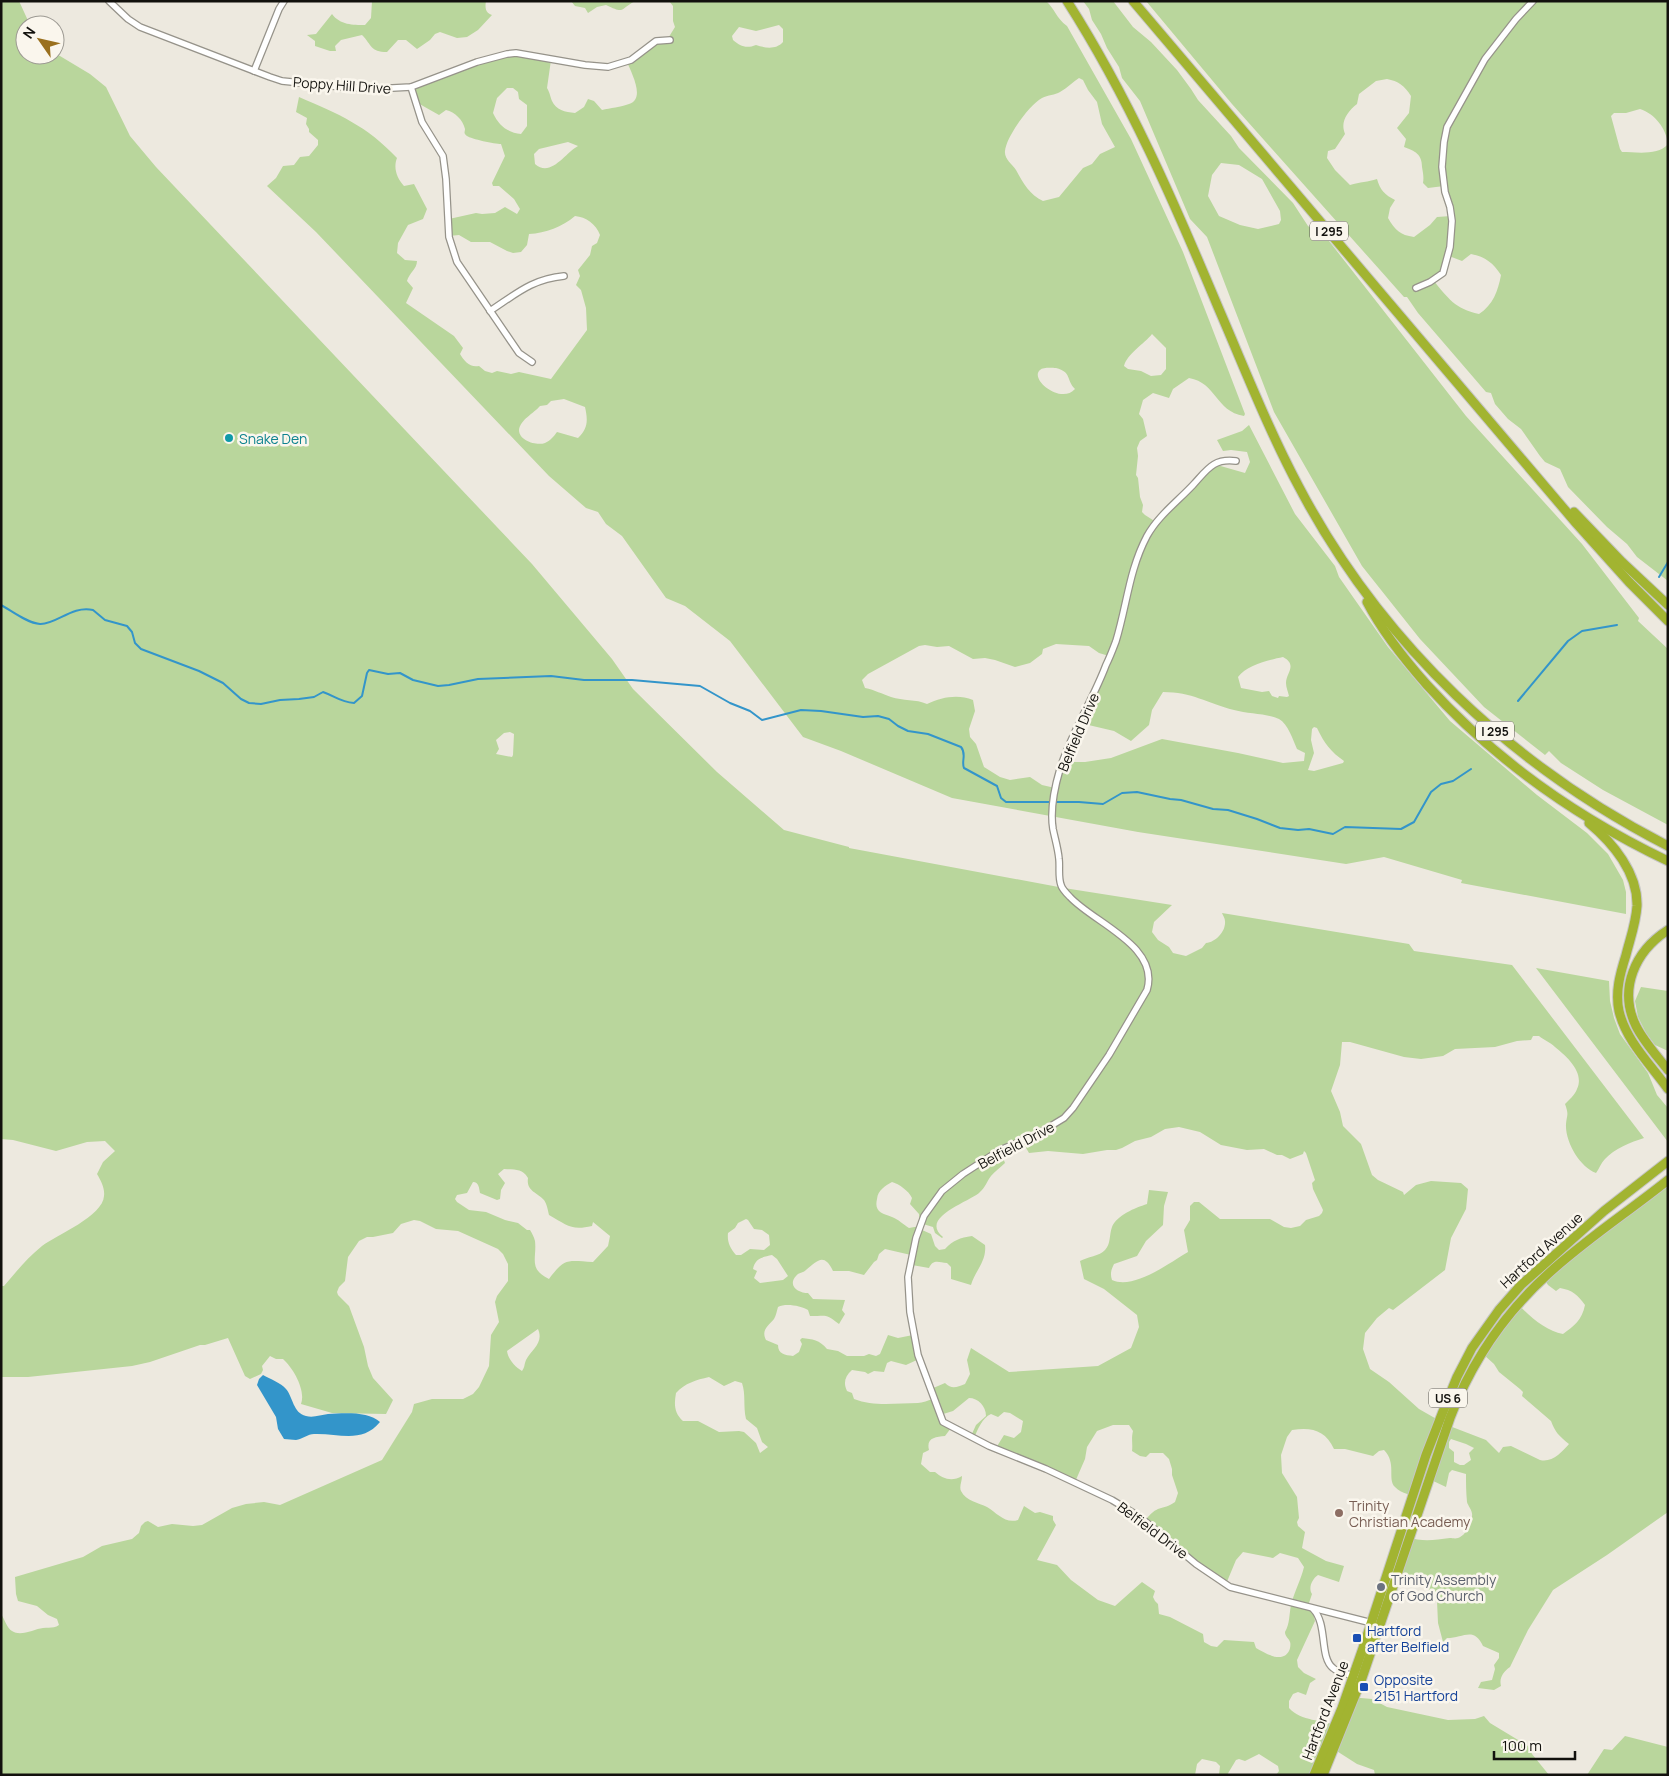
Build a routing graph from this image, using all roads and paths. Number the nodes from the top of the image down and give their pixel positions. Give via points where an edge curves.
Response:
1 (109, 1) edge
2 (284, 1) edge
3 (1067, 1) edge
4 (1134, 1) edge
5 (1533, 1) edge
6 (670, 40) dead end
7 (254, 71) junction
8 (411, 88) junction
9 (564, 276) dead end
10 (1416, 288) dead end
11 (490, 311) junction
12 (532, 362) dead end
13 (1236, 461) dead end
14 (1525, 462) junction
15 (1355, 578) junction
16 (1668, 605) edge
17 (1668, 621) edge
18 (1560, 799) junction
19 (1668, 846) edge
20 (1668, 861) edge
21 (1668, 930) edge
22 (1668, 1070) edge
23 (1668, 1089) edge
24 (1668, 1162) edge
25 (1668, 1180) edge
26 (1312, 1608) junction
27 (1372, 1624) junction
28 (1358, 1677) junction
29 (1314, 1775) edge
30 (1323, 1775) edge

1 - 7 street, Poppy Hill Drive via 140,27
2 - 7 street
3 - 15 highway, I 295 via 1120,90 1151,152 1289,468 1327,537
4 - 14 highway, I 295
5 - 10 street via 1485,59 1447,127 1442,166 1452,221 1450,247 1443,272
6 - 8 street, Poppy Hill Drive via 656,41 631,60 608,67 507,54
7 - 8 street, Poppy Hill Drive via 282,81 374,89
8 - 11 street via 422,122 443,156 450,237 457,262
9 - 11 street via 548,277 530,284
11 - 12 street via 519,353
13 - 26 street, Belfield Drive via 1217,462 1209,468 1168,509 1147,536 1128,586 1116,642 1060,770 1053,828 1061,885 1074,902 1135,949 1145,963 1149,982 1109,1055 1064,1118 1036,1135 1000,1150 942,1191 924,1216 916,1238 907,1285 918,1355 943,1422 989,1446 1112,1500 1140,1517 1196,1564 1230,1587
14 - 16 highway
14 - 17 highway, I 295 via 1598,548
15 - 18 highway via 1389,638 1434,692 1475,733
15 - 19 highway, I 295 via 1443,684 1486,724 1564,785
18 - 20 highway
18 - 23 highway via 1610,842 1632,878 1637,912 1618,983 1620,1011 1631,1039
21 - 22 highway via 1637,960 1630,980 1629,999 1637,1029
24 - 27 highway, Hartford Avenue / US 6 via 1604,1211 1526,1280 1472,1348 1451,1390 1426,1455
25 - 28 highway, Hartford Avenue / US 6 via 1549,1273 1503,1322 1476,1362 1460,1392
26 - 27 street, Belfield Drive
26 - 28 street via 1320,1619 1328,1664 1334,1670
27 - 28 highway, Hartford Avenue / US 6
28 - 29 highway, Hartford Avenue / US 6
28 - 30 highway, Hartford Avenue / US 6

